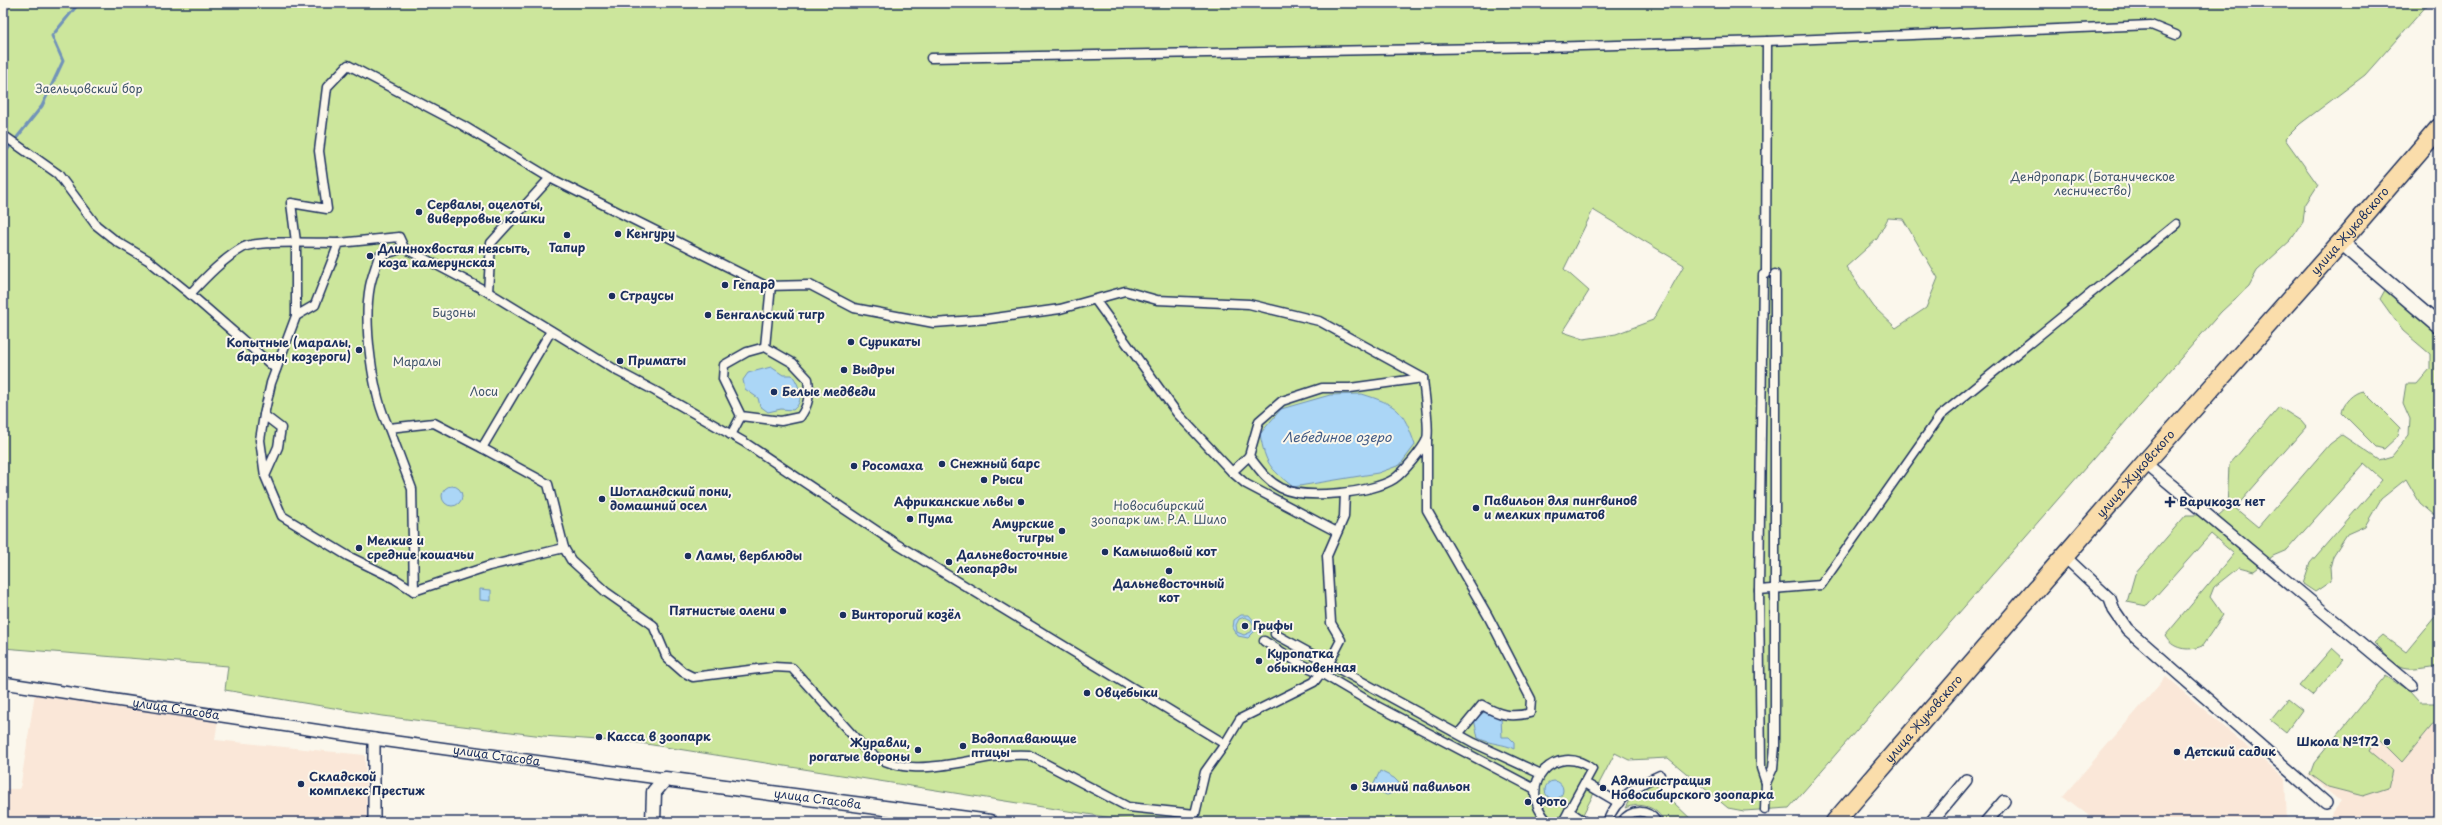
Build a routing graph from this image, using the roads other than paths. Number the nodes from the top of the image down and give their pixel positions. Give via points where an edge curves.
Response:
1 (2176, 35) dead end
2 (1767, 41) junction
3 (931, 58) dead end
4 (2439, 128) edge
5 (3, 135) edge
6 (550, 178) junction
7 (2176, 224) dead end
8 (296, 242) junction
9 (2341, 242) junction
10 (339, 243) junction
11 (404, 248) junction
12 (1768, 274) junction
13 (771, 285) junction
14 (488, 292) junction
15 (190, 294) junction
16 (1096, 301) junction
17 (296, 316) junction
18 (2439, 326) edge
19 (551, 331) junction
20 (765, 347) junction
21 (276, 369) junction
22 (1423, 378) junction
23 (264, 415) junction
24 (741, 416) junction
25 (389, 428) junction
26 (730, 435) junction
27 (1427, 439) junction
28 (482, 448) junction
29 (1250, 456) junction
30 (2145, 463) junction
31 (1232, 472) junction
32 (265, 476) junction
33 (1345, 493) junction
34 (1337, 532) junction
35 (564, 548) junction
36 (2065, 556) junction
37 (1759, 590) junction
38 (1773, 590) junction
39 (414, 591) junction
40 (1275, 634) dead end
41 (1264, 641) dead end
42 (1329, 663) junction
43 (1321, 673) junction
44 (3, 683) edge
45 (2411, 686) dead end
46 (1459, 733) junction
47 (374, 739) junction
48 (1225, 744) junction
49 (1541, 774) junction
50 (1660, 775) dead end
51 (665, 779) junction
52 (1966, 780) dead end
53 (1766, 783) junction
54 (1588, 784) junction
55 (1535, 788) junction
56 (2004, 801) dead end
57 (1618, 803) junction
58 (2326, 803) dead end
59 (1765, 810) dead end
60 (1569, 811) junction
61 (1608, 819) edge
62 (374, 822) edge
63 (653, 822) edge
64 (990, 822) edge
65 (1548, 822) edge
66 (1563, 822) edge
67 (1585, 822) edge
68 (1621, 822) edge
69 (1657, 822) edge
70 (1835, 822) edge
71 (1931, 822) edge
72 (1986, 822) edge

1 - 2 street via 2151,25
2 - 3 street via 1543,48
2 - 12 street
4 - 9 main road, улица Жуковского
5 - 15 street via 58,174 96,225 116,241 148,260
6 - 8 street via 462,125 348,65 327,88 319,151 327,209 292,203
6 - 13 street via 766,286
6 - 14 street via 491,243
7 - 38 street via 1940,416 1821,585
8 - 10 street
8 - 15 street via 245,247 210,273
8 - 17 street
9 - 18 street
9 - 30 main road, улица Жуковского
10 - 11 street via 399,237
10 - 17 street via 315,305
11 - 14 street
11 - 25 street via 379,256 370,286 368,325 371,364 384,418
12 - 37 street
12 - 38 street
13 - 16 street via 810,285 854,308 934,323 988,319
13 - 20 street
14 - 19 street
15 - 21 street
16 - 22 street via 1125,291 1157,300 1249,304 1319,321
16 - 31 street via 1177,413
17 - 21 street
19 - 26 street
19 - 28 street
20 - 24 street via 747,352 724,365 723,379
20 - 24 street via 792,363 808,379 810,393 807,408 800,417 781,421
21 - 23 street
22 - 27 street
22 - 29 street via 1350,388 1322,388 1282,401 1259,421
23 - 32 street via 260,440
23 - 32 street via 281,428 278,447
24 - 26 street
25 - 28 street via 434,423
25 - 39 street via 412,489
26 - 48 street via 898,545
27 - 33 street via 1406,468 1394,479 1374,487
27 - 46 street via 1427,510 1488,616 1531,699 1530,713 1514,717 1496,714 1482,705
28 - 35 street via 548,484
29 - 31 street
29 - 33 street via 1264,476 1282,489 1325,495
30 - 36 main road, улица Жуковского
30 - 45 street
31 - 34 street via 1253,488
32 - 39 street via 282,516 348,556
33 - 34 street via 1344,517
34 - 42 street via 1327,556 1331,623 1341,640
35 - 39 street via 489,566
35 - 48 street via 579,568 606,592 653,625 667,658 683,672 693,677 774,667 792,668 866,750 880,760 924,768 1013,754 1029,755 1128,807 1195,814 1205,772
36 - 58 street via 2110,599 2114,610 2128,629
36 - 70 main road, улица Жуковского
37 - 38 street
37 - 53 street via 1760,768
38 - 53 street via 1775,746 1773,768
40 - 42 street
41 - 43 street via 1299,663
42 - 43 street
42 - 46 street
43 - 48 street via 1314,682 1240,719
43 - 55 street via 1450,746
44 - 47 street, улица Стасова
46 - 49 street
47 - 51 street, улица Стасова
47 - 62 street
49 - 54 street via 1549,766 1562,761 1574,761 1592,769
49 - 55 street
50 - 57 street via 1637,785
51 - 63 street via 654,792
51 - 64 street, улица Стасова
52 - 71 street
53 - 59 street
54 - 57 street
54 - 60 street
55 - 65 street via 1534,801 1540,814
56 - 72 street
57 - 61 street
60 - 66 street
60 - 67 street
61 - 68 street
68 - 69 street via 1631,813 1638,811 1651,815

